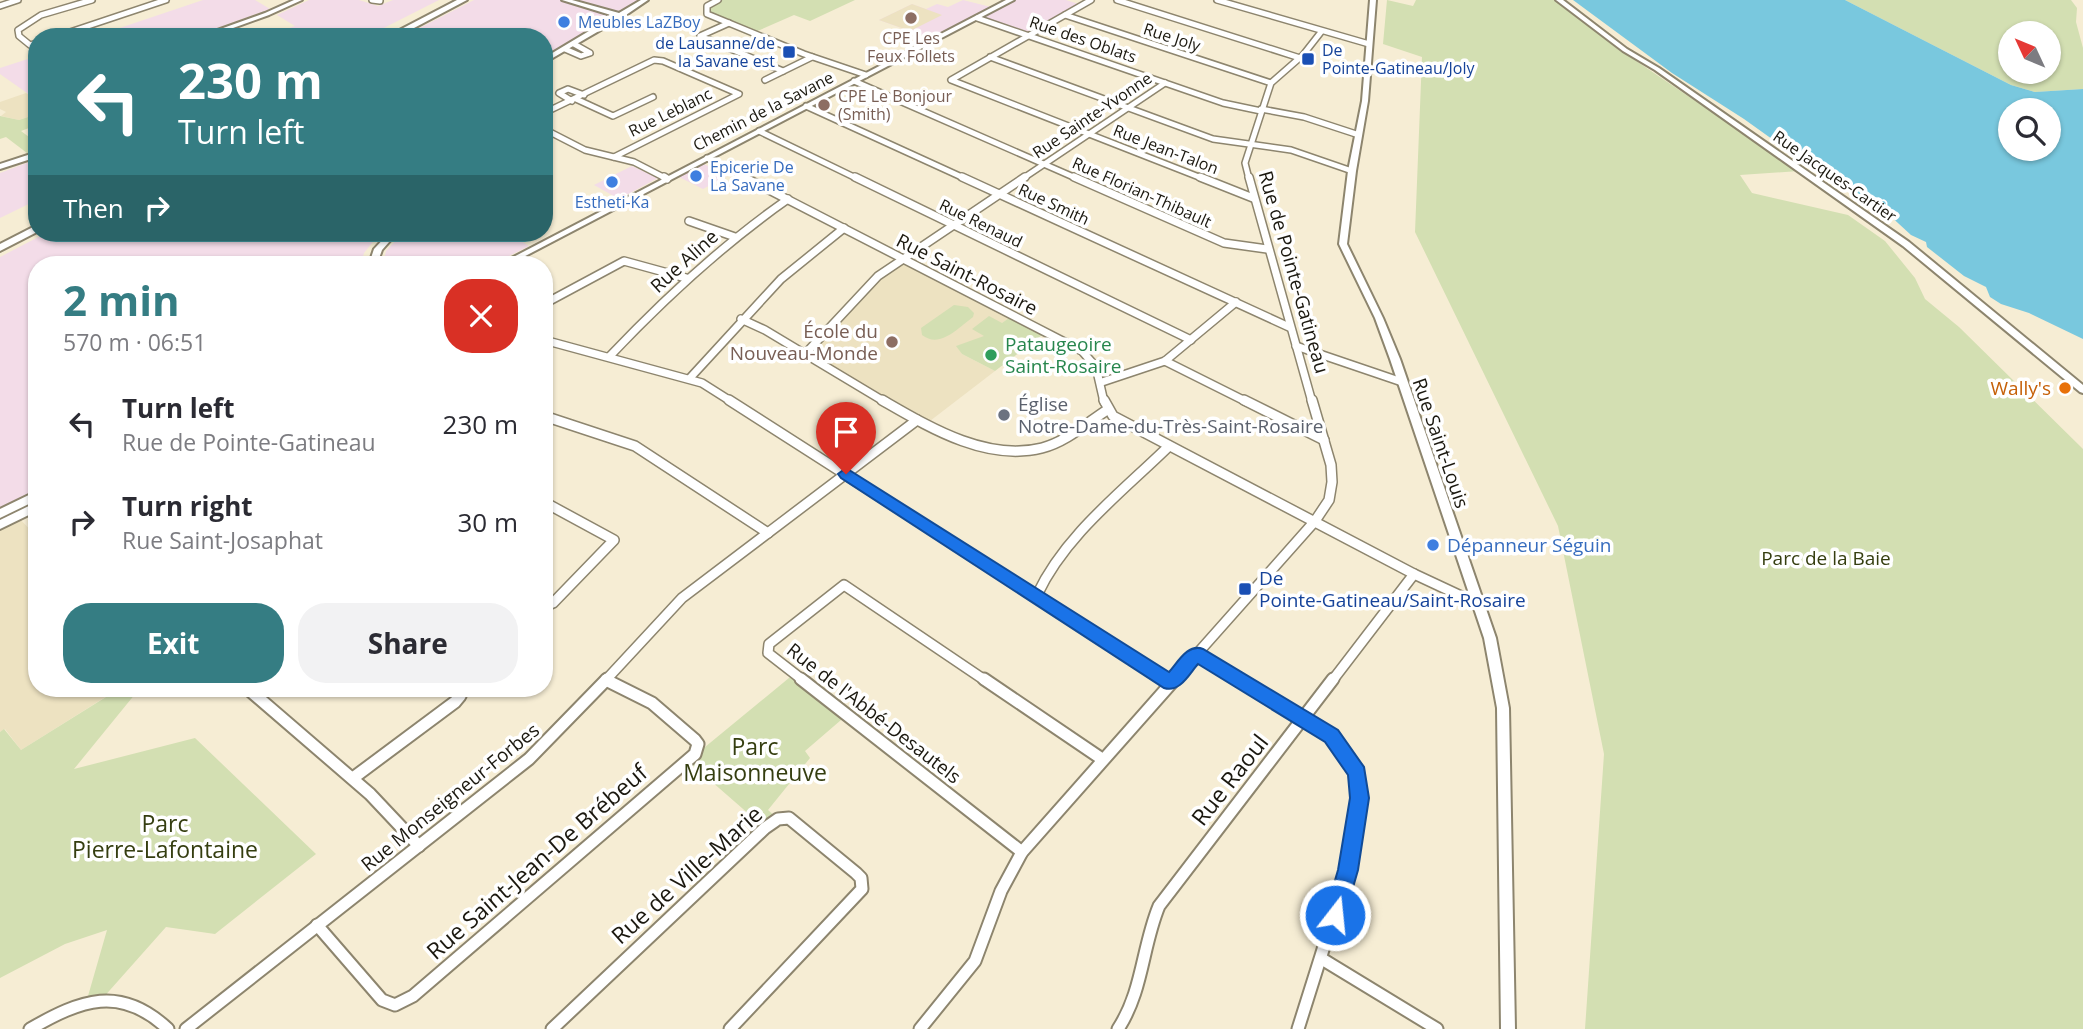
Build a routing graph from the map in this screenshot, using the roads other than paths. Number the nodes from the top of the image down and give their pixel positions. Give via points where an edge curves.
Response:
1 (18, 0) edge
2 (93, 0) edge
3 (166, 0) edge
4 (299, 0) edge
5 (372, 0) edge
6 (463, 0) edge
7 (474, 0) edge
8 (565, 0) edge
9 (580, 0) edge
10 (645, 0) edge
11 (718, 0) edge
12 (1011, 0) edge
13 (1091, 0) edge
14 (1117, 0) edge
15 (1217, 0) edge
16 (1373, 0) edge
17 (1559, 0) edge
18 (380, 1) edge
19 (0, 6) edge
20 (624, 14) junction
21 (1065, 15) junction
22 (977, 18) junction
23 (729, 23) junction
24 (82, 28) edge
25 (227, 28) edge
26 (412, 28) edge
27 (414, 28) edge
28 (1321, 32) junction
29 (1028, 35) junction
30 (28, 44) edge
31 (574, 44) junction
32 (1369, 44) junction
33 (565, 49) junction
34 (553, 56) edge
35 (812, 57) junction
36 (990, 57) junction
37 (1300, 58) junction
38 (782, 71) junction
39 (866, 75) junction
40 (765, 80) dead end
41 (854, 81) junction
42 (1165, 83) junction
43 (1271, 83) junction
44 (584, 95) junction
45 (653, 97) dead end
46 (574, 100) junction
47 (806, 106) junction
48 (1128, 108) junction
49 (553, 109) edge
50 (1261, 110) junction
51 (759, 131) junction
52 (553, 134) edge
53 (1089, 134) junction
54 (1359, 135) junction
55 (1250, 144) junction
56 (28, 157) edge
57 (614, 157) junction
58 (707, 158) junction
59 (1044, 164) junction
60 (0, 167) edge
61 (1352, 171) junction
62 (667, 178) junction
63 (999, 194) junction
64 (1253, 198) junction
65 (788, 200) junction
66 (689, 221) dead end
67 (952, 225) junction
68 (28, 227) edge
69 (844, 228) junction
70 (28, 233) edge
71 (553, 237) edge
72 (735, 237) junction
73 (0, 241) edge
74 (544, 242) edge
75 (0, 248) edge
76 (530, 249) junction
77 (1267, 249) junction
78 (515, 256) edge
79 (518, 256) edge
80 (902, 258) junction
81 (686, 278) junction
82 (553, 298) edge
83 (1236, 302) junction
84 (741, 319) junction
85 (1289, 327) junction
86 (1191, 340) junction
87 (553, 342) edge
88 (1296, 346) junction
89 (806, 353) junction
90 (609, 357) junction
91 (1165, 361) junction
92 (690, 378) junction
93 (1102, 382) junction
94 (1402, 382) junction
95 (2083, 390) edge
96 (1107, 410) junction
97 (553, 419) edge
98 (918, 420) junction
99 (1324, 440) junction
100 (1169, 446) junction
101 (846, 474) junction
102 (28, 500) edge
103 (553, 507) edge
104 (28, 511) edge
105 (0, 514) edge
106 (1315, 522) junction
107 (0, 525) edge
108 (768, 533) junction
109 (1414, 574) junction
110 (1037, 595) junction
111 (553, 603) edge
112 (1476, 603) junction
113 (1196, 654) junction
114 (606, 680) junction
115 (1171, 683) junction
116 (258, 697) edge
117 (459, 697) edge
118 (1304, 719) junction
119 (1102, 759) junction
120 (353, 778) junction
121 (419, 846) junction
122 (1022, 852) junction
123 (317, 925) junction
124 (1322, 959) junction
125 (30, 1029) edge
126 (168, 1029) edge
127 (186, 1029) edge
128 (552, 1029) edge
129 (730, 1029) edge
130 (920, 1029) edge
131 (1118, 1029) edge
132 (1298, 1029) edge
133 (1437, 1029) edge
134 (1508, 1029) edge

1 - 19 street
2 - 30 street via 20,26 20,38
3 - 24 street
4 - 25 street
5 - 18 street
6 - 26 main road
7 - 27 main road
8 - 20 street
9 - 20 street
10 - 20 street
11 - 23 street via 706,12
12 - 22 street, Chemin de la Savane
13 - 21 street
14 - 37 street
15 - 28 street
16 - 32 street, Rue Saint-Louis
17 - 95 street, Rue Jacques-Cartier via 1888,231
20 - 31 street
21 - 29 street
21 - 43 street, Rue Joly
22 - 29 street, Rue des Oblats
22 - 39 street, Chemin de la Savane
23 - 35 street
23 - 38 street via 700,36
28 - 32 street
28 - 37 street, Rue de Pointe-Gatineau
29 - 36 street
29 - 42 street, Rue des Oblats
31 - 33 street
31 - 33 street via 590,53 581,56
32 - 54 street, Rue Saint-Louis
33 - 34 street
35 - 38 street
35 - 39 street
36 - 48 street
36 - 53 street, Rue Jean-Talon via 951,80
37 - 43 street, Rue de Pointe-Gatineau
38 - 40 street
39 - 41 street, Chemin de la Savane
41 - 47 street, Chemin de la Savane
41 - 59 street, Rue Florian-Thibault
42 - 48 street, Rue Sainte-Yvonne
42 - 50 street, Rue des Oblats via 1228,105
43 - 50 street, Rue de Pointe-Gatineau
44 - 46 street, Rue Leblanc
44 - 46 street, Rue Leblanc via 568,89 559,93
44 - 57 street, Rue Leblanc via 658,60 739,94
45 - 46 street via 613,116
46 - 49 street, Rue Leblanc
47 - 51 street, Chemin de la Savane
47 - 63 street, Rue Smith
48 - 53 street, Rue Sainte-Yvonne
48 - 55 street via 1213,139
50 - 54 street, Rue des Oblats via 1304,117
50 - 55 street, Rue de Pointe-Gatineau
51 - 58 street, Chemin de la Savane
51 - 67 street, Rue Renaud
52 - 57 street via 585,150
53 - 59 street, Rue Sainte-Yvonne
53 - 64 street, Rue Jean-Talon
54 - 61 street, Rue Saint-Louis
55 - 61 street via 1297,152
55 - 64 street, Rue de Pointe-Gatineau via 1245,163
56 - 60 street
57 - 62 street
58 - 62 street, Chemin de la Savane
58 - 65 street, Rue Saint-Rosaire
59 - 63 street, Rue Sainte-Yvonne
59 - 77 street, Rue Florian-Thibault via 1224,243
61 - 94 street, Rue Saint-Louis via 1343,244 1379,318
62 - 71 street, Chemin de la Savane
63 - 67 street, Rue Sainte-Yvonne
63 - 83 street, Rue Smith
64 - 77 street, Rue de Pointe-Gatineau
65 - 69 street, Rue Saint-Rosaire
65 - 72 street, Rue Aline
66 - 72 street
67 - 80 street, Rue Sainte-Yvonne
67 - 86 street, Rue Renaud
68 - 73 main road
69 - 80 street, Rue Saint-Rosaire
69 - 84 street via 806,255
70 - 75 main road
72 - 81 street, Rue Aline
74 - 76 street, Chemin de la Savane
76 - 78 street, Chemin de la Savane
76 - 79 street, Chemin de la Savane
77 - 85 street, Rue de Pointe-Gatineau
80 - 89 street, Rue Sainte-Yvonne via 866,287
80 - 93 street, Rue Saint-Rosaire via 1082,351 1097,366
81 - 82 street via 624,261
81 - 90 street, Rue Aline
83 - 85 street, Rue Smith
83 - 86 street
84 - 89 street
84 - 92 street
85 - 88 street, Rue de Pointe-Gatineau
86 - 91 street
87 - 90 street
88 - 94 street
88 - 99 street, Rue de Pointe-Gatineau
89 - 98 street
90 - 92 street
91 - 93 street
91 - 99 street
92 - 101 street
93 - 96 street, Rue Saint-Rosaire
94 - 112 street, Rue Saint-Louis
96 - 98 street via 1058,441 1027,451 971,444
96 - 100 street
97 - 108 street via 635,446
98 - 101 street, Rue Monseigneur-Forbes
99 - 106 street, Rue de Pointe-Gatineau via 1331,492
100 - 106 street
100 - 110 street via 1069,543
101 - 108 street, Rue Monseigneur-Forbes
101 - 110 street
102 - 105 street
103 - 111 street via 614,540
104 - 107 street
106 - 109 street
106 - 113 street, Rue de Pointe-Gatineau
108 - 114 street, Rue Monseigneur-Forbes via 675,605
109 - 112 street
109 - 118 street, Rue Raoul
110 - 115 street
112 - 134 street, Rue Saint-Louis via 1490,638 1503,708
113 - 115 street, Rue de Pointe-Gatineau
113 - 118 street
114 - 121 street, Rue Monseigneur-Forbes via 529,759
114 - 123 street, Rue Saint-Jean-De Brébeuf via 652,703 695,740 698,749 424,987 406,1001 387,1003
115 - 119 street, Rue de Pointe-Gatineau
116 - 120 street
117 - 120 street
118 - 124 street via 1331,736 1344,752 1357,773 1360,798 1348,870
118 - 131 street, Rue Raoul via 1159,906 1150,925 1133,1009
119 - 122 street, Rue de Pointe-Gatineau
119 - 122 street, Rue de l'Abbé-Desautels via 844,585 769,644 768,653
120 - 121 street
121 - 123 street, Rue Monseigneur-Forbes
122 - 130 street, Rue de Pointe-Gatineau via 1001,891 975,961
123 - 127 street, Rue Monseigneur-Forbes
124 - 132 street
124 - 133 street
125 - 126 street via 69,1008 102,999 144,1008
128 - 129 street, Rue de Ville-Marie via 765,828 789,818 856,873 862,889

